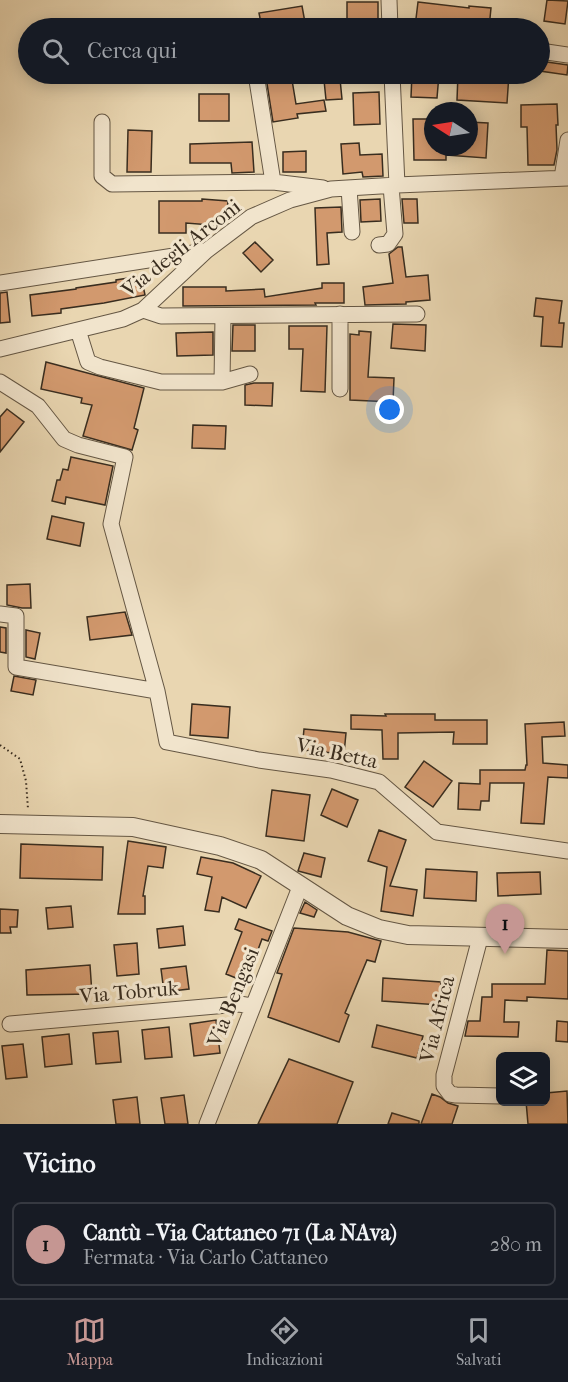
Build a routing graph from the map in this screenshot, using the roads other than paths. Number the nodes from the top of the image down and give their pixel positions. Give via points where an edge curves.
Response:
1 (389, 0) edge
2 (390, 18) edge
3 (550, 52) edge
4 (568, 55) edge
5 (258, 84) edge
6 (392, 84) edge
7 (102, 122) dead end
8 (568, 140) edge
9 (565, 178) edge
10 (273, 182) junction
11 (394, 185) junction
12 (349, 188) junction
13 (332, 189) junction
14 (352, 232) dead end
15 (379, 245) dead end
16 (206, 251) junction
17 (0, 283) edge
18 (143, 310) junction
19 (340, 314) junction
20 (417, 314) dead end
21 (223, 316) junction
22 (78, 330) junction
23 (0, 349) edge
24 (250, 375) dead end
25 (0, 382) edge
26 (222, 382) junction
27 (340, 389) dead end
28 (0, 614) edge
29 (157, 691) junction
30 (0, 824) edge
31 (568, 851) edge
32 (300, 886) junction
33 (480, 938) junction
34 (568, 939) edge
35 (252, 1006) junction
36 (10, 1024) dead end
37 (496, 1096) edge
38 (207, 1124) edge

1 - 2 street
3 - 4 street
5 - 10 street
6 - 11 street
7 - 10 street via 102,176 112,184
8 - 9 street
9 - 11 street, Via degli Arconi
10 - 13 street
11 - 12 street, Via degli Arconi
11 - 15 street via 395,234 388,244
12 - 13 street, Via degli Arconi
12 - 14 street
13 - 16 street, Via degli Arconi via 290,200 251,217
16 - 17 street
16 - 18 street, Via degli Arconi
18 - 21 street via 161,316
18 - 22 street, Via degli Arconi
19 - 20 street
19 - 21 street
19 - 27 street
21 - 26 street
22 - 23 street, Via degli Arconi
22 - 26 street via 88,362 100,367 161,382
24 - 26 street
25 - 29 street, Via Betta via 38,406 64,439 125,457 111,524
28 - 29 street via 15,616 16,666
29 - 31 street, Via Betta via 167,742 379,782 437,832
30 - 32 street via 133,827 245,853
32 - 33 street via 347,916 386,931
32 - 35 street, Via Bengasi
33 - 34 street
33 - 37 street, Via Africa via 444,1086 450,1094
35 - 36 street, Via Tobruk
35 - 38 street, Via Bengasi

